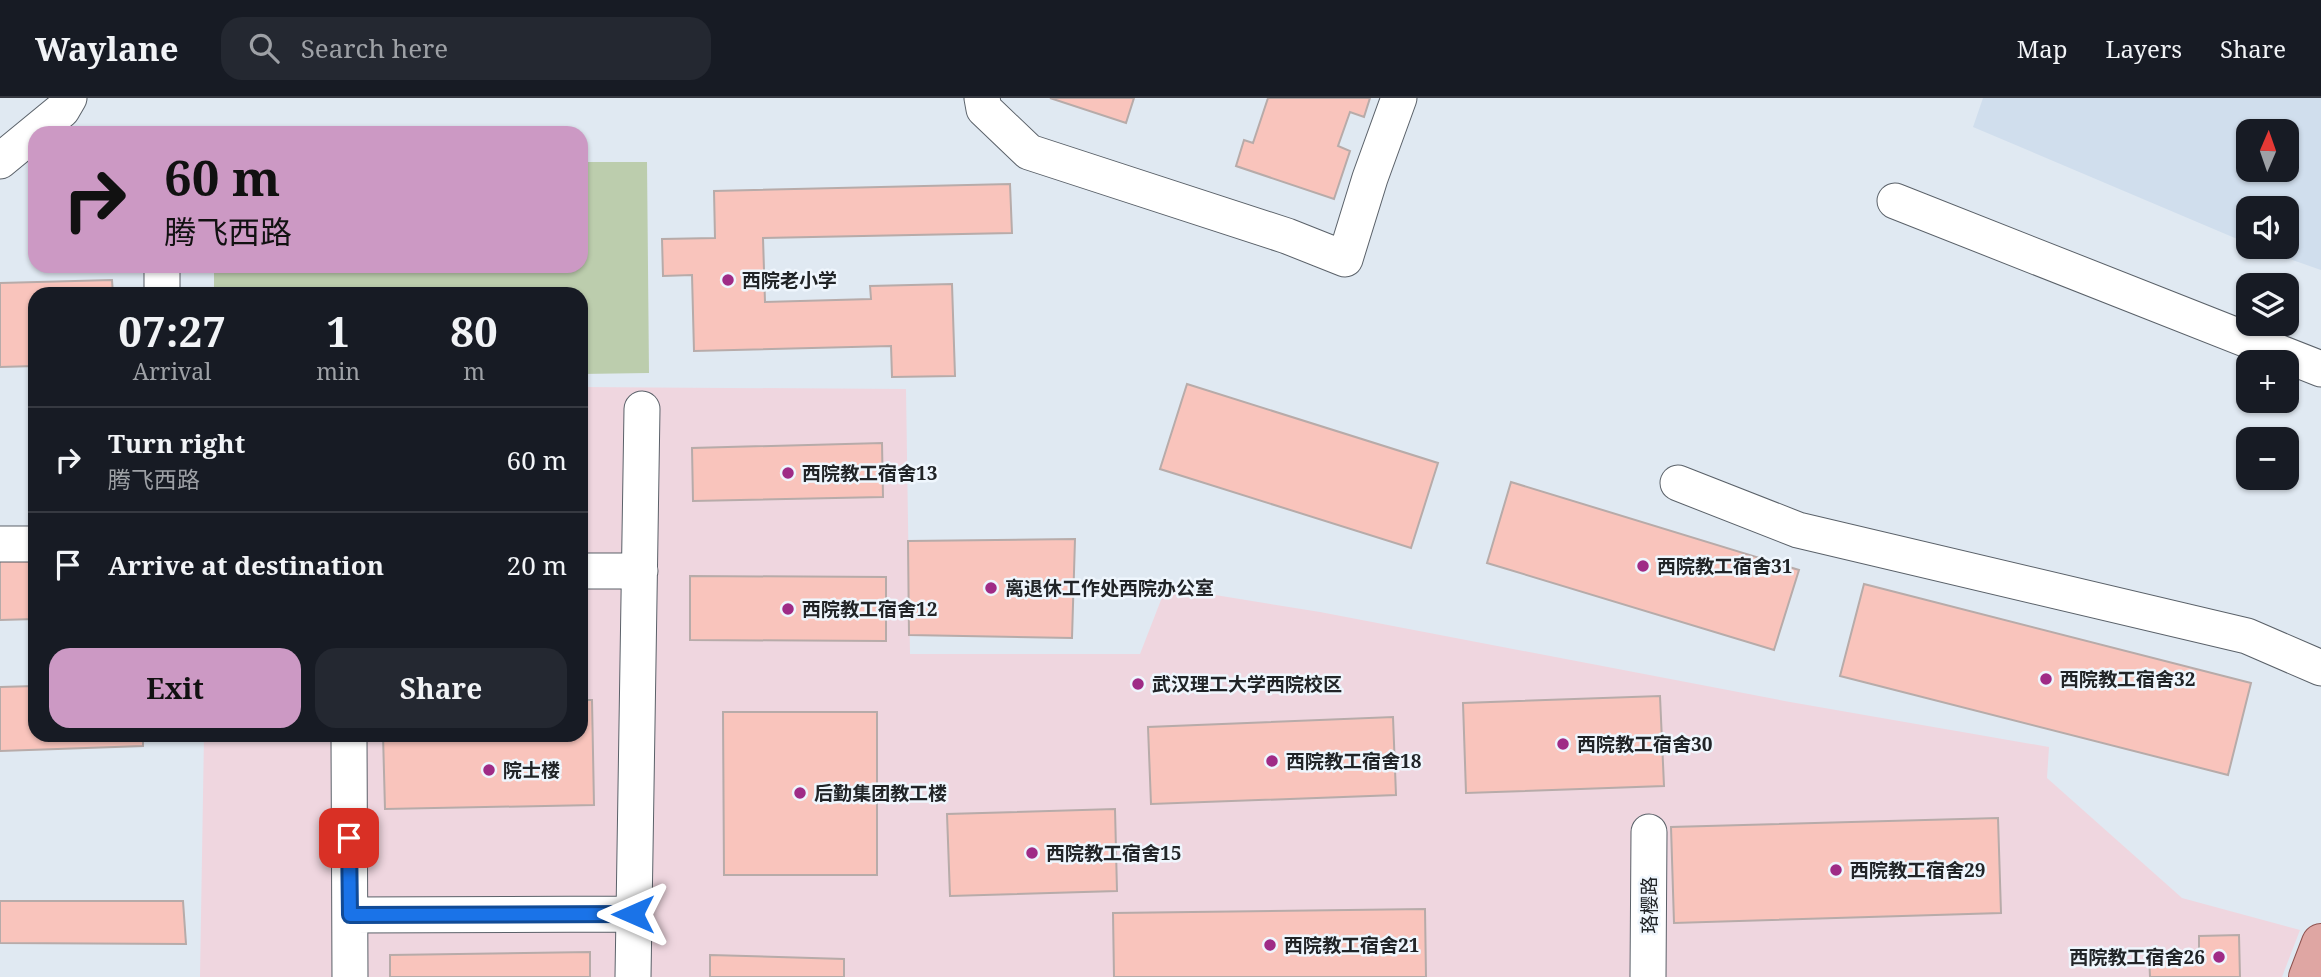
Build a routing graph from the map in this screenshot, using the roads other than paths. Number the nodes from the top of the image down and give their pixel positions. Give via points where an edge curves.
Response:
1 (68, 98) edge
2 (982, 98) edge
3 (1399, 98) edge
4 (43, 126) edge
5 (28, 138) edge
6 (0, 161) edge
7 (1895, 201) dead end
8 (2321, 369) edge
9 (642, 409) dead end
10 (1678, 483) dead end
11 (0, 544) edge
12 (28, 544) edge
13 (588, 571) edge
14 (640, 571) junction
15 (2321, 668) edge
16 (349, 742) edge
17 (1649, 832) dead end
18 (633, 914) junction
19 (350, 915) junction
20 (2321, 943) edge
21 (350, 977) edge
22 (632, 977) edge
23 (1648, 977) edge
24 (2308, 977) edge

1 - 4 street via 62,110
2 - 3 street via 984,108 1028,152 1345,259
5 - 6 street
7 - 8 street
9 - 14 street
10 - 15 street via 1798,530 2247,636
11 - 12 street
13 - 14 street
14 - 18 street
16 - 19 street
17 - 23 street, 珞樱路
18 - 19 street
18 - 22 street
19 - 21 street
20 - 24 main road

